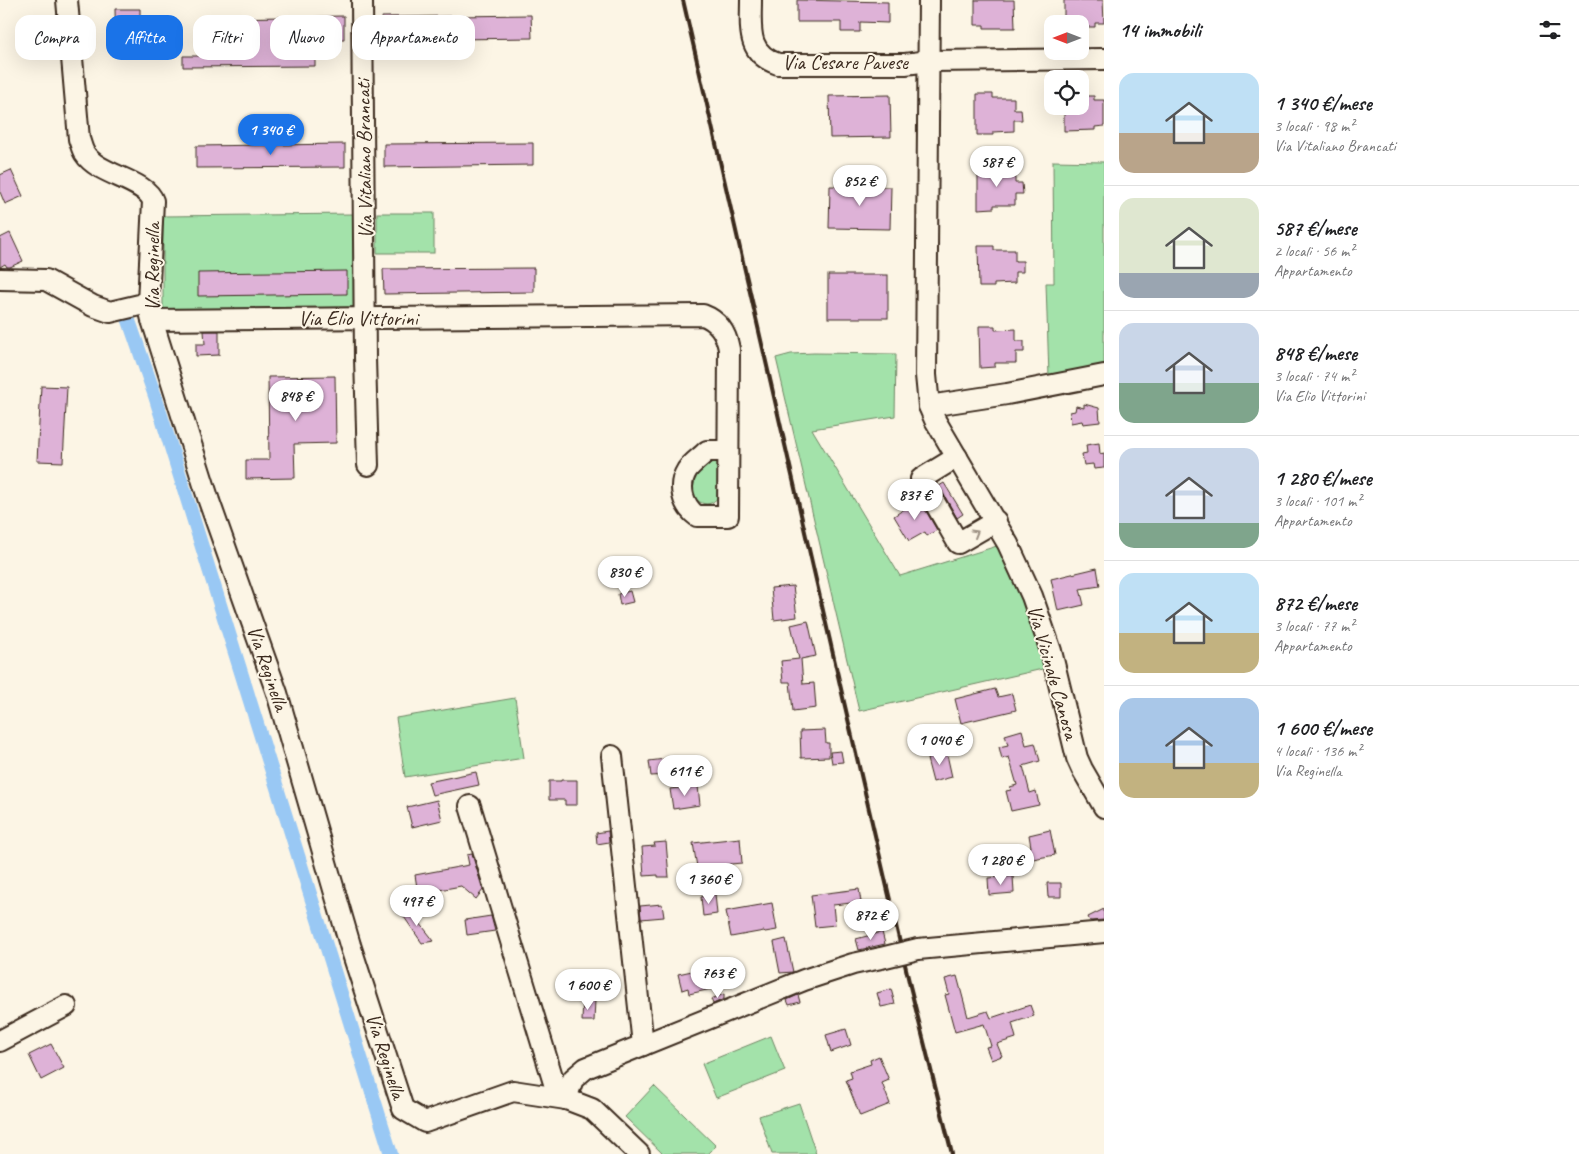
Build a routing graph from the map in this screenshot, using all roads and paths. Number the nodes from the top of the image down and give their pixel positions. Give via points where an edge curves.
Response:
1 (67, 0) edge
2 (362, 0) edge
3 (751, 0) edge
4 (930, 0) edge
5 (1104, 59) edge
6 (929, 61) junction
7 (0, 279) edge
8 (145, 309) junction
9 (365, 319) junction
10 (1104, 375) edge
11 (929, 406) junction
12 (728, 451) dead end
13 (957, 457) junction
14 (368, 465) dead end
15 (996, 521) junction
16 (612, 756) dead end
17 (470, 806) dead end
18 (1104, 807) edge
19 (1104, 932) edge
20 (66, 1006) dead end
21 (0, 1041) edge
22 (643, 1045) junction
23 (566, 1099) junction
24 (639, 1154) edge

1 - 8 street, Via Reginella via 79,139 84,154 94,164 148,192 153,201
2 - 9 street, Via Vitaliano Brancati
3 - 6 street, Via Cesare Pavese via 754,45 769,61 778,64 905,64
4 - 6 street
5 - 6 street, Via Cesare Pavese
6 - 11 street via 926,375
7 - 8 street, Via Elio Vittorini via 46,280 110,312
8 - 9 street, Via Elio Vittorini
8 - 23 street, Via Reginella via 277,693 350,945 403,1109 425,1122 513,1091
9 - 12 street, Via Elio Vittorini via 696,314 710,318 724,334 729,349
9 - 14 street, Via Vitaliano Brancati
10 - 11 street
11 - 13 street, Via Vicinale Canosa
13 - 15 street, Via Vicinale Canosa
13 -> 15 street via 920,480 958,543
15 - 18 street, Via Vicinale Canosa via 1042,623 1077,758
16 - 22 street
17 - 23 street via 554,1082
19 - 22 street, bridge via 918,949 853,964 804,980
20 - 21 street
22 - 23 street via 586,1068 573,1079
23 - 24 street, Via Reginella via 592,1109

